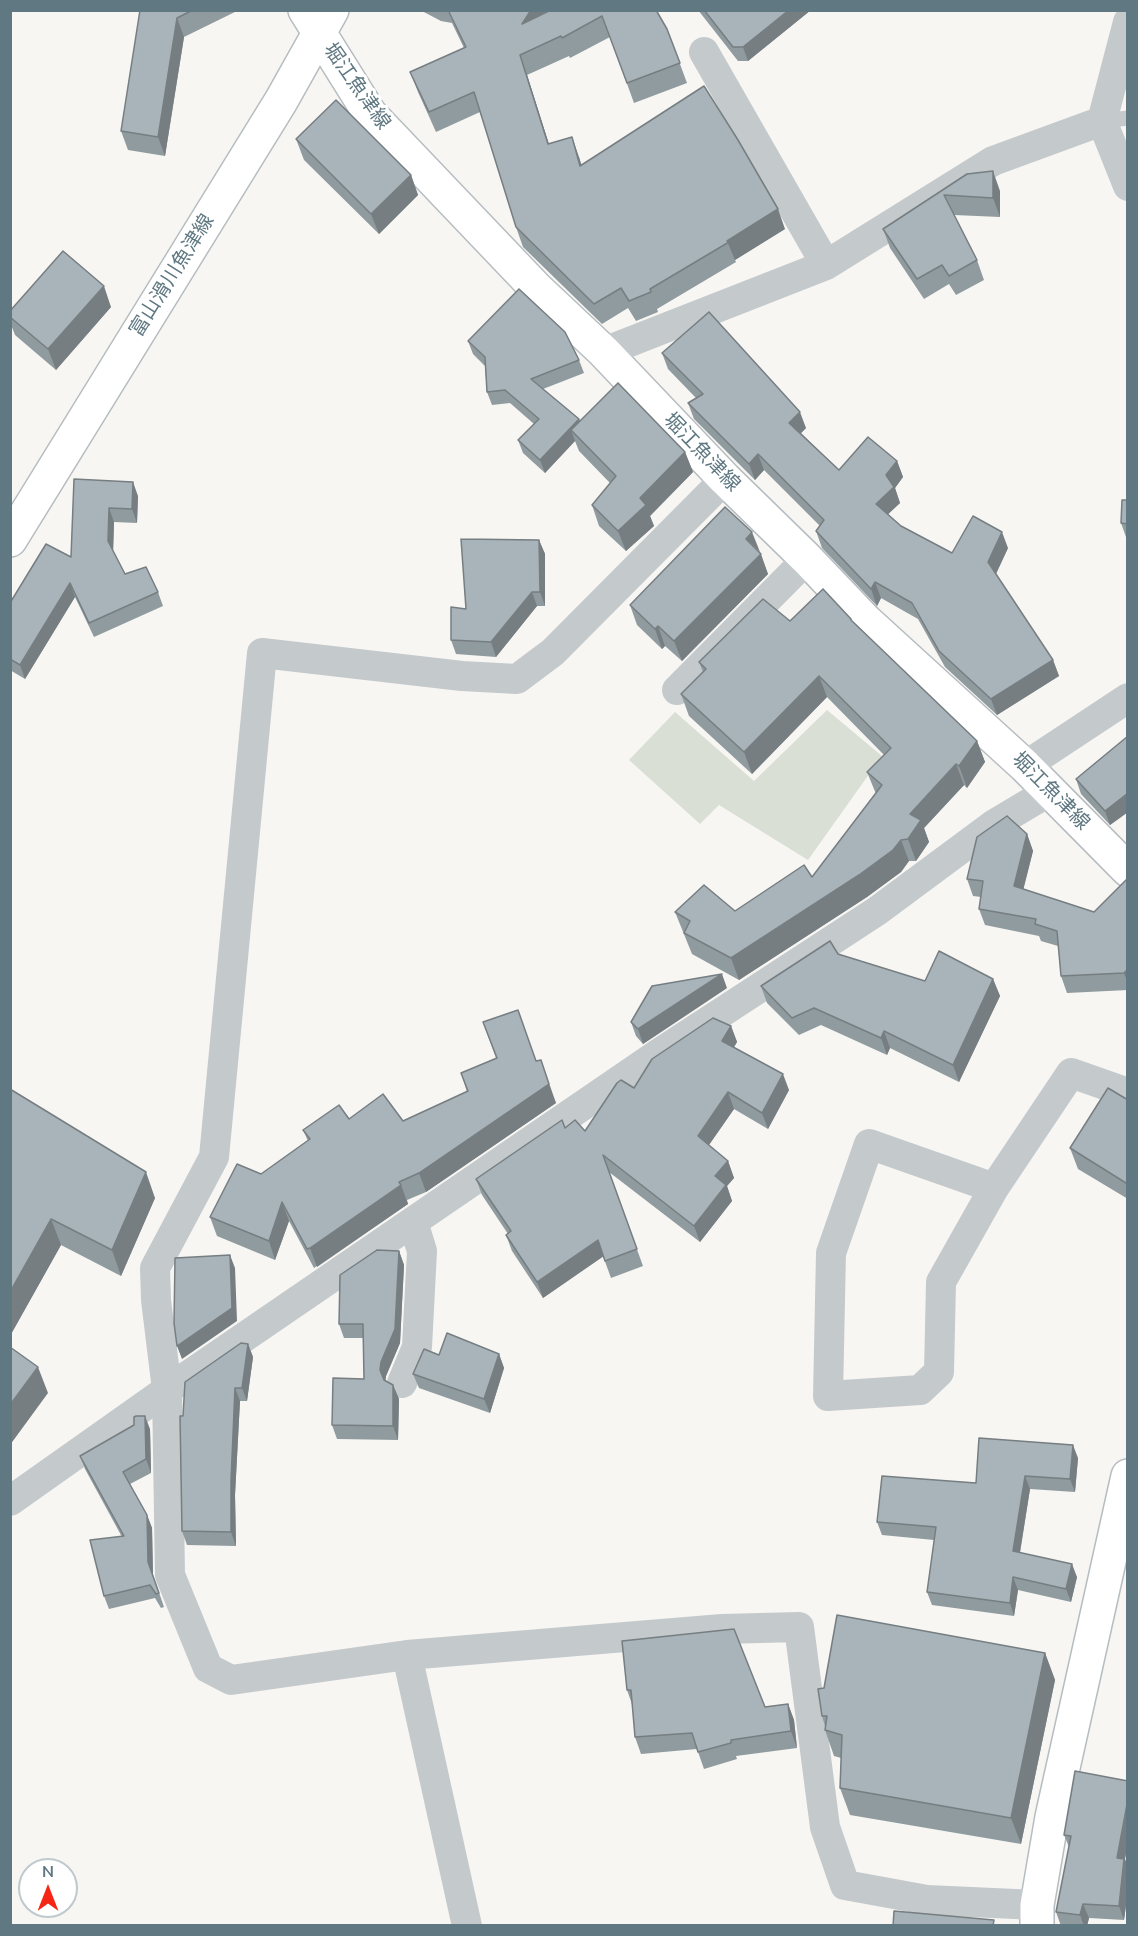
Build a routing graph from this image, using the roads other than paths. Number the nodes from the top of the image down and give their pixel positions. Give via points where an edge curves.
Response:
1 (318, 18) edge
2 (1128, 22) edge
3 (704, 52) dead end
4 (1115, 120) edge
5 (1128, 186) edge
6 (826, 265) junction
7 (604, 352) junction
8 (725, 479) junction
9 (10, 540) edge
10 (807, 559) junction
11 (677, 690) dead end
12 (1128, 698) edge
13 (1025, 766) junction
14 (1050, 791) junction
15 (1128, 870) edge
16 (1128, 1093) edge
17 (994, 1188) junction
18 (413, 1222) junction
19 (402, 1383) dead end
20 (166, 1390) junction
21 (1128, 1476) edge
22 (10, 1501) edge
23 (1121, 1533) edge
24 (407, 1655) junction
25 (1037, 1915) edge
26 (467, 1926) edge

1 - 7 main road, 堀江魚津線 via 370,114 535,287
1 - 9 main road, 富山滑川魚津線 via 280,101
2 - 4 street
3 - 6 street
4 - 5 street
4 - 6 street via 993,161
6 - 7 street
7 - 8 main road, 堀江魚津線
8 - 10 main road, 堀江魚津線
8 - 20 street via 553,652 517,679 262,653 214,1157 155,1268
10 - 11 street
10 - 13 main road, 堀江魚津線 via 866,621
12 - 13 street
13 - 14 main road, 堀江魚津線
14 - 15 main road, 堀江魚津線
14 - 18 street via 993,825 877,911 658,1054
16 - 17 street via 1071,1073
17 - 17 street via 941,1282 939,1372 920,1390 828,1396 831,1253 869,1144
18 - 19 street via 422,1251 417,1347
18 - 20 street
20 - 22 street
20 - 24 street via 170,1575 208,1668 231,1680
21 - 23 main road
23 - 25 main road via 1052,1817
24 - 25 street via 722,1629 799,1628 825,1827 845,1886
24 - 26 street

